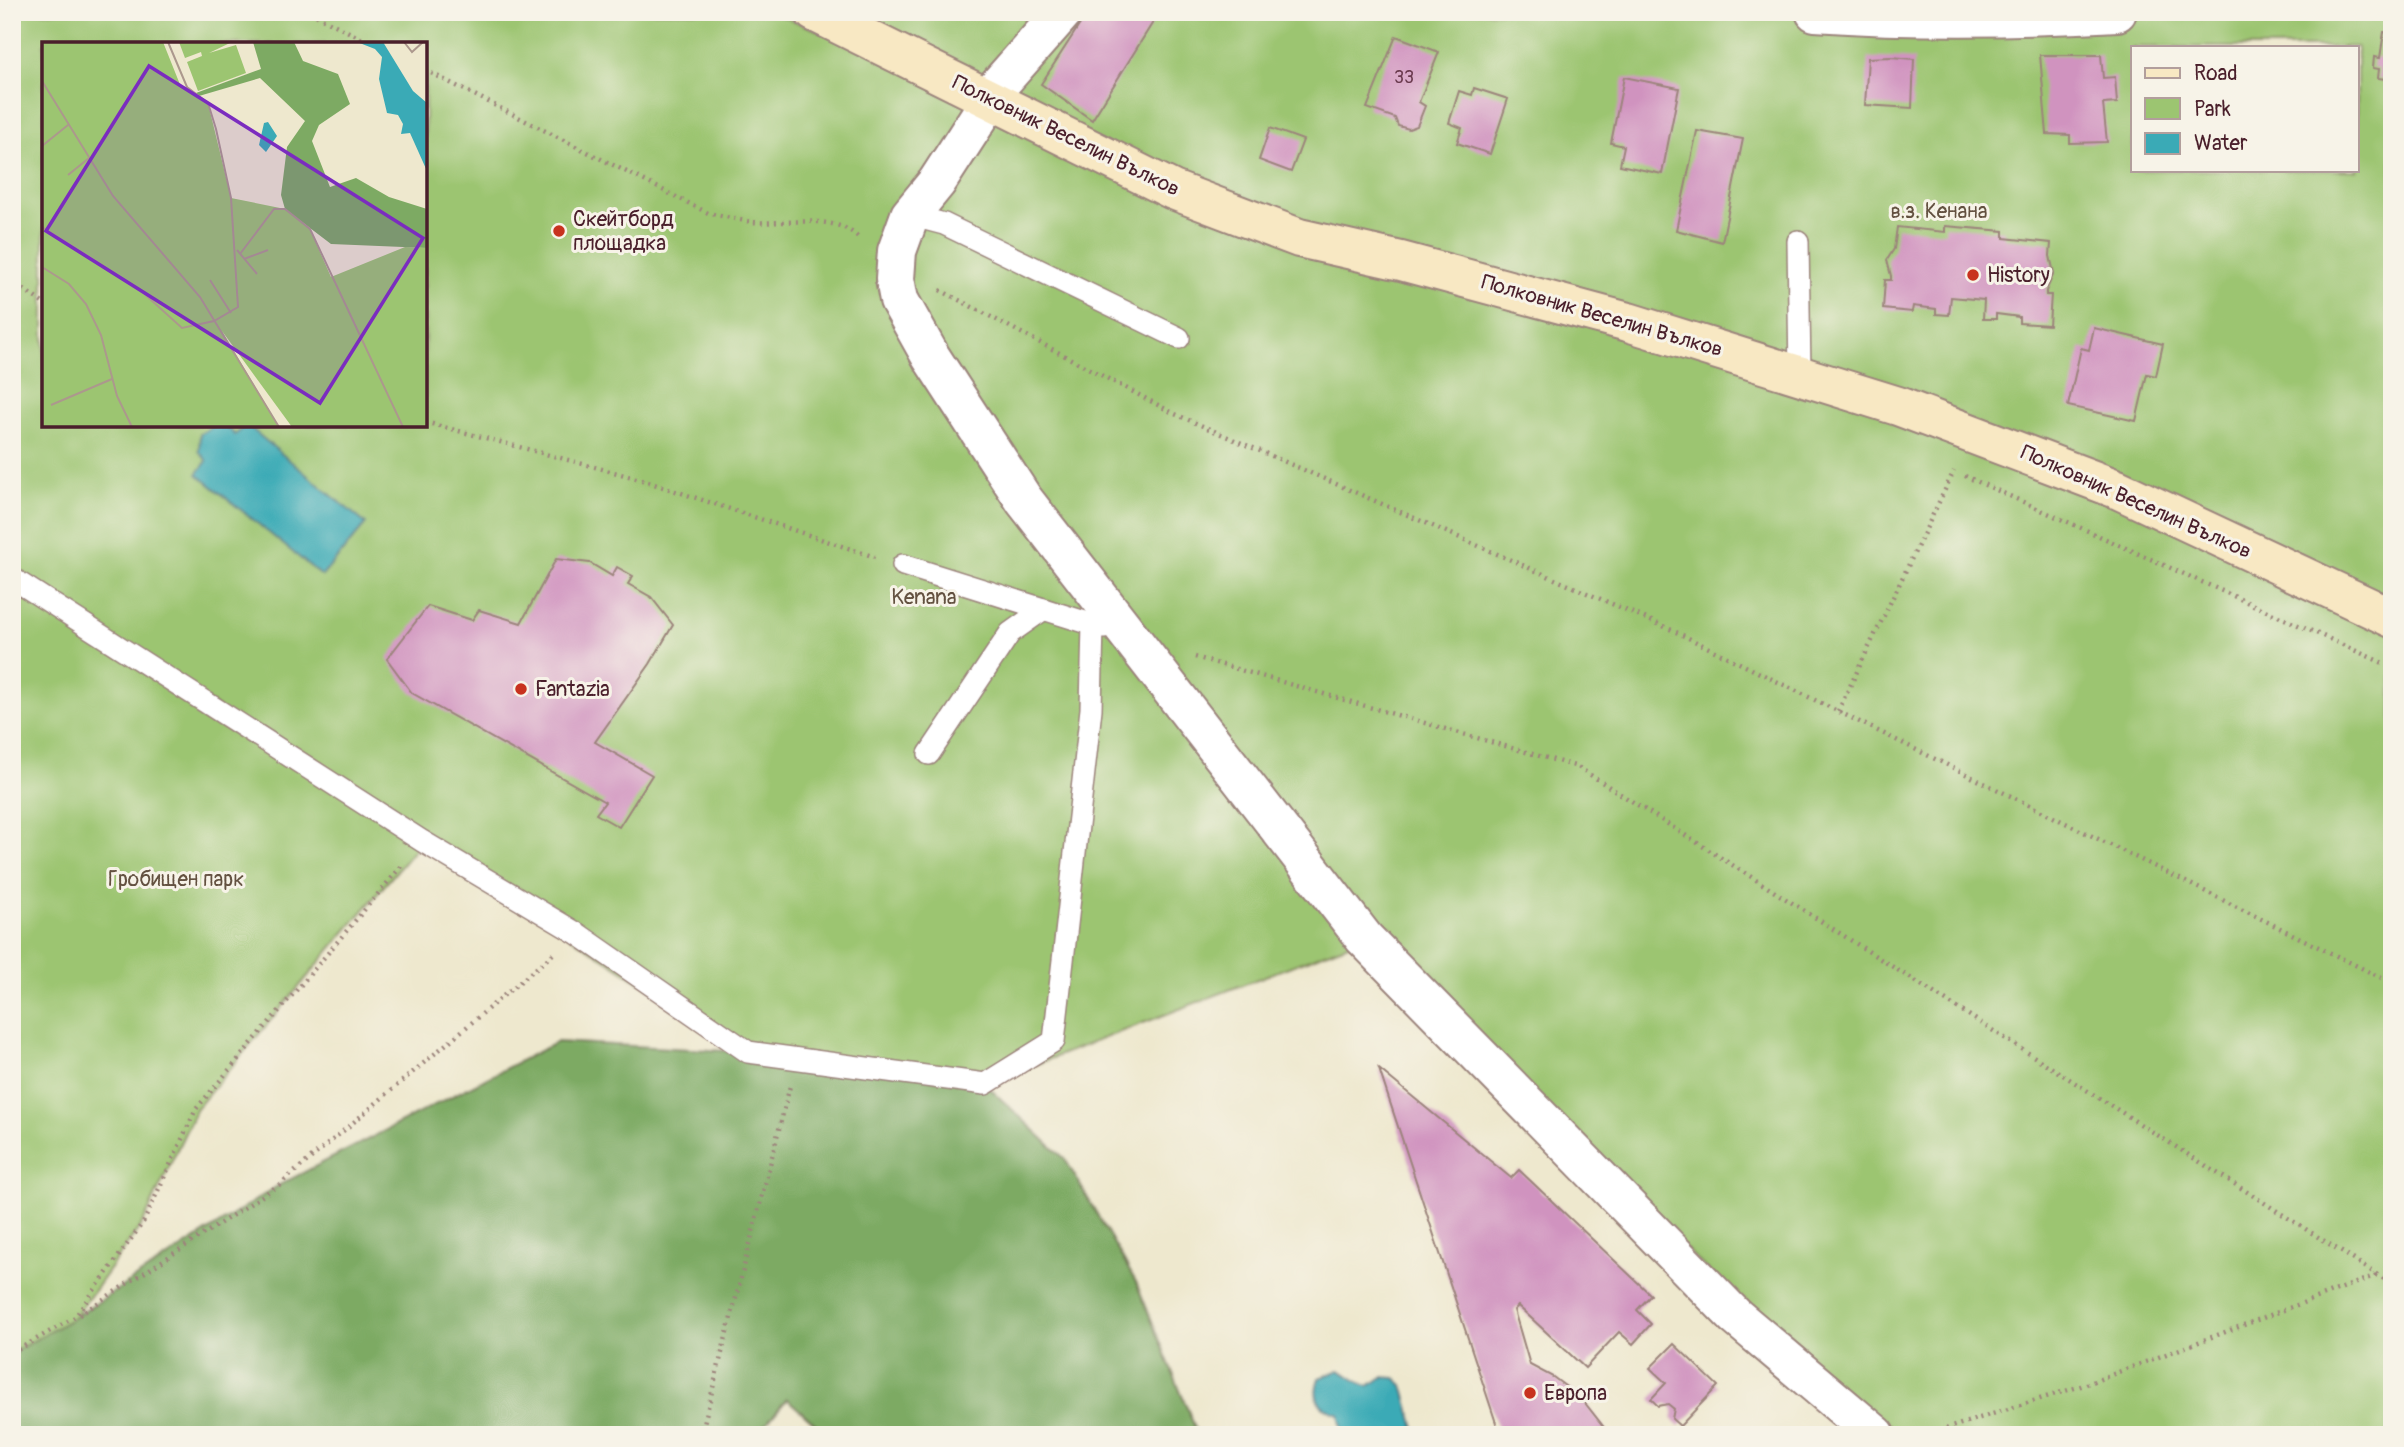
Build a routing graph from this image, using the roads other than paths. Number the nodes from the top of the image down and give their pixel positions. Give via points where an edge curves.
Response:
1 (814, 12) edge
2 (1062, 12) edge
3 (1815, 12) edge
4 (2117, 12) edge
5 (987, 98) junction
6 (910, 215) junction
7 (1798, 241) dead end
8 (1179, 338) dead end
9 (1801, 374) junction
10 (903, 565) dead end
11 (12, 578) edge
12 (1044, 609) junction
13 (2392, 618) edge
14 (1093, 624) junction
15 (1131, 638) junction
16 (929, 754) dead end
17 (1876, 1435) edge

1 - 5 main road, Полковник Веселин Вълков
2 - 5 street
3 - 4 street via 2039,17
5 - 6 street via 937,182
5 - 9 main road, Полковник Веселин Вълков via 1173,190 1299,238 1628,322
6 - 8 lane via 944,224
6 - 15 street via 897,251 900,300 931,357 1024,500
7 - 9 lane
9 - 13 main road, Полковник Веселин Вълков via 2004,444 2117,489
10 - 12 lane
11 - 14 lane via 422,841 578,934 748,1052 985,1084 1054,1041 1091,709
12 - 14 lane
12 - 16 lane via 1010,633
14 - 15 lane
15 - 17 street via 1364,938 1735,1316

